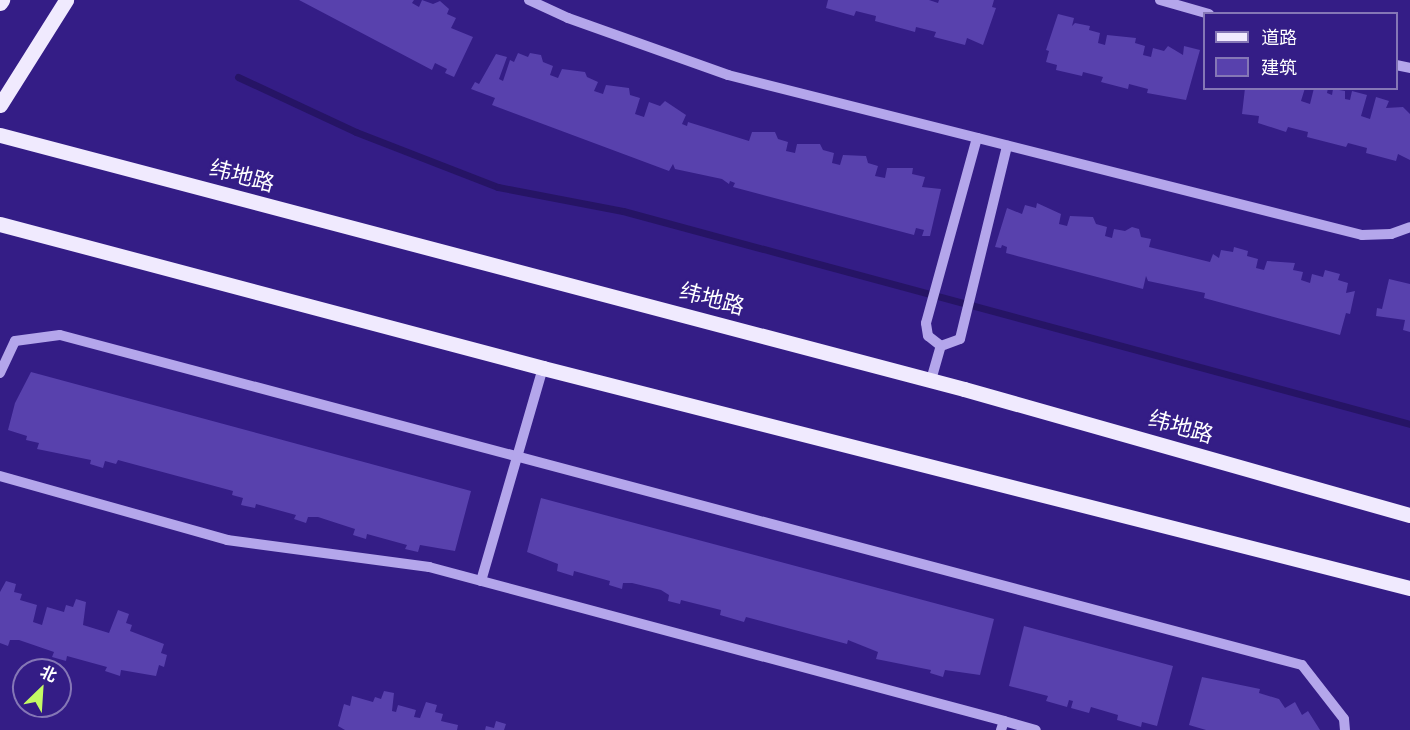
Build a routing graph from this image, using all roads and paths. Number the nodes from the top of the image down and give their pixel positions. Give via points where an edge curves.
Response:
1 (66, 0) edge
2 (529, 0) edge
3 (1160, 0) edge
4 (1203, 12) edge
5 (0, 105) edge
6 (0, 135) edge
7 (977, 138) junction
8 (1007, 146) junction
9 (0, 224) edge
10 (1410, 227) edge
11 (941, 346) junction
12 (543, 368) junction
13 (0, 373) edge
14 (931, 380) junction
15 (518, 457) junction
16 (0, 476) edge
17 (1410, 515) edge
18 (481, 581) junction
19 (1410, 588) edge
20 (1003, 725) edge
21 (1036, 730) edge
22 (1345, 730) edge

1 - 5 main road
2 - 7 street via 568,18 728,75
3 - 4 street
6 - 14 main road, 纬地路
7 - 8 street
7 - 11 street via 926,323 928,336
8 - 10 street via 1362,235 1391,234
8 - 11 street via 960,339
9 - 12 main road
11 - 14 street
12 - 15 street
12 - 19 main road
13 - 15 street via 15,341 60,335
14 - 17 main road, 纬地路
15 - 18 street
15 - 22 street via 1302,665 1344,719
16 - 18 street via 227,540 429,567
18 - 20 street
20 - 21 street

